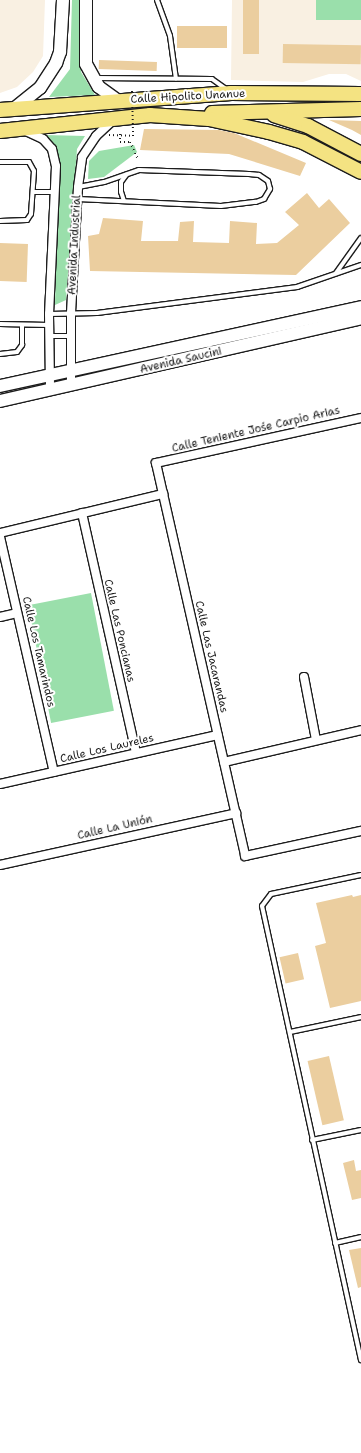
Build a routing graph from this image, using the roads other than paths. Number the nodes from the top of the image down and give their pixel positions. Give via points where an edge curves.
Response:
1 (63, 0) edge
2 (86, 0) edge
3 (157, 0) edge
4 (92, 78) junction
5 (176, 79) junction
6 (232, 93) junction
7 (361, 94) edge
8 (118, 101) junction
9 (15, 108) junction
10 (361, 109) edge
11 (0, 110) edge
12 (268, 112) junction
13 (166, 114) junction
14 (116, 117) junction
15 (20, 128) junction
16 (0, 131) edge
17 (361, 154) edge
18 (0, 162) edge
19 (361, 172) edge
20 (126, 174) junction
21 (78, 187) junction
22 (33, 192) junction
23 (53, 192) junction
24 (77, 200) junction
25 (124, 201) junction
26 (0, 221) edge
27 (361, 238) edge
28 (361, 265) edge
29 (336, 274) junction
30 (361, 307) edge
31 (71, 313) junction
32 (49, 314) junction
33 (361, 318) edge
34 (0, 324) edge
35 (49, 325) junction
36 (22, 326) junction
37 (49, 336) junction
38 (70, 336) junction
39 (238, 341) junction
40 (213, 347) junction
41 (0, 354) edge
42 (71, 371) junction
43 (48, 376) junction
44 (0, 386) edge
45 (71, 386) junction
46 (50, 390) junction
47 (0, 402) edge
48 (361, 418) edge
49 (156, 463) joint
50 (163, 494) junction
51 (82, 513) junction
52 (0, 533) edge
53 (0, 536) edge
54 (17, 612) junction
55 (0, 617) edge
56 (304, 677) dead end
57 (361, 730) edge
58 (218, 735) junction
59 (316, 740) junction
60 (136, 753) junction
61 (224, 762) junction
62 (54, 772) junction
63 (0, 784) edge
64 (236, 813) junction
65 (361, 831) edge
66 (0, 865) edge
67 (361, 875) edge
68 (361, 1017) edge
69 (290, 1032) junction
70 (361, 1130) edge
71 (312, 1140) junction
72 (361, 1237) edge
73 (335, 1243) junction
74 (360, 1349) edge
75 (361, 1360) edge

1 - 9 main road via 60,52 56,63 40,88
2 - 4 main road via 85,56
3 - 5 lane via 170,36
4 - 5 lane
4 - 8 main road via 99,87
5 - 6 lane via 212,80
6 - 7 highway, Calle Hipolito Unanue
6 - 8 highway, Calle Hipolito Unanue
8 - 9 highway, Calle Hipolito Unanue
9 - 11 highway, Calle Hipolito Unanue
10 - 12 highway, Calle Hipolito Unanue
12 - 13 highway, Calle Hipolito Unanue
12 - 17 highway via 308,126
13 - 14 highway
13 - 19 highway via 209,119 303,142
14 - 15 highway
14 - 21 street, Avenida Industrial via 96,136 82,157
15 - 16 highway
15 - 23 street, Avenida Industrial via 43,139 52,149 56,166
18 - 22 lane via 29,162 33,165
20 - 21 lane
20 - 25 lane via 121,182
20 - 25 lane via 139,170 259,175 268,181 270,189 264,199 256,202 221,206
21 - 24 street, Avenida Industrial
22 - 23 lane
22 - 26 lane via 31,214 27,220
23 - 32 street, Avenida Industrial
24 - 25 lane
24 - 31 street, Avenida Industrial
27 - 29 lane
28 - 29 lane
29 - 31 lane via 297,287 97,313
30 - 39 main road, Avenida Saucini
31 - 32 lane
31 - 38 street, Avenida Industrial
32 - 35 street, Avenida Industrial
33 - 39 main road, Avenida Saucini
34 - 36 lane
35 - 36 lane
35 - 37 street, Avenida Industrial
36 - 41 lane via 22,345 17,352
37 - 38 lane
37 - 43 street, Avenida Industrial
38 - 42 street, Avenida Industrial
39 - 40 main road, Avenida Saucini
40 - 42 main road, Avenida Saucini
40 - 45 main road, Avenida Saucini
42 - 43 main road, Avenida Saucini
42 - 45 street, Avenida Industrial
43 - 44 main road, Avenida Saucini
43 - 46 street, Avenida Industrial
45 - 46 main road, Avenida Saucini
46 - 47 main road, Avenida Saucini
48 - 49 street, Calle Teniente Jośe Carpio Arias
49 - 50 street, Calle Las Jacarandas
50 - 51 street
50 - 58 street, Calle Las Jacarandas
51 - 52 street
51 - 60 street, Calle Las Poncianas
53 - 54 street, Calle Los Tamarindos
54 - 55 street
54 - 62 street, Calle Los Tamarindos
56 - 59 street
57 - 59 street
58 - 60 street, Calle Los Laureles
58 - 61 street, Calle Las Jacarandas
59 - 61 street
60 - 62 street, Calle Los Laureles
61 - 64 street, Calle Las Jacarandas
62 - 63 street, Calle Los Laureles
64 - 65 street, Calle Las Jacarandas via 245,856
64 - 66 street, Calle La Unión
67 - 69 lane via 272,894 262,906
68 - 69 lane
69 - 71 lane
70 - 71 lane
71 - 73 lane
72 - 73 lane
73 - 74 lane
74 - 75 lane

